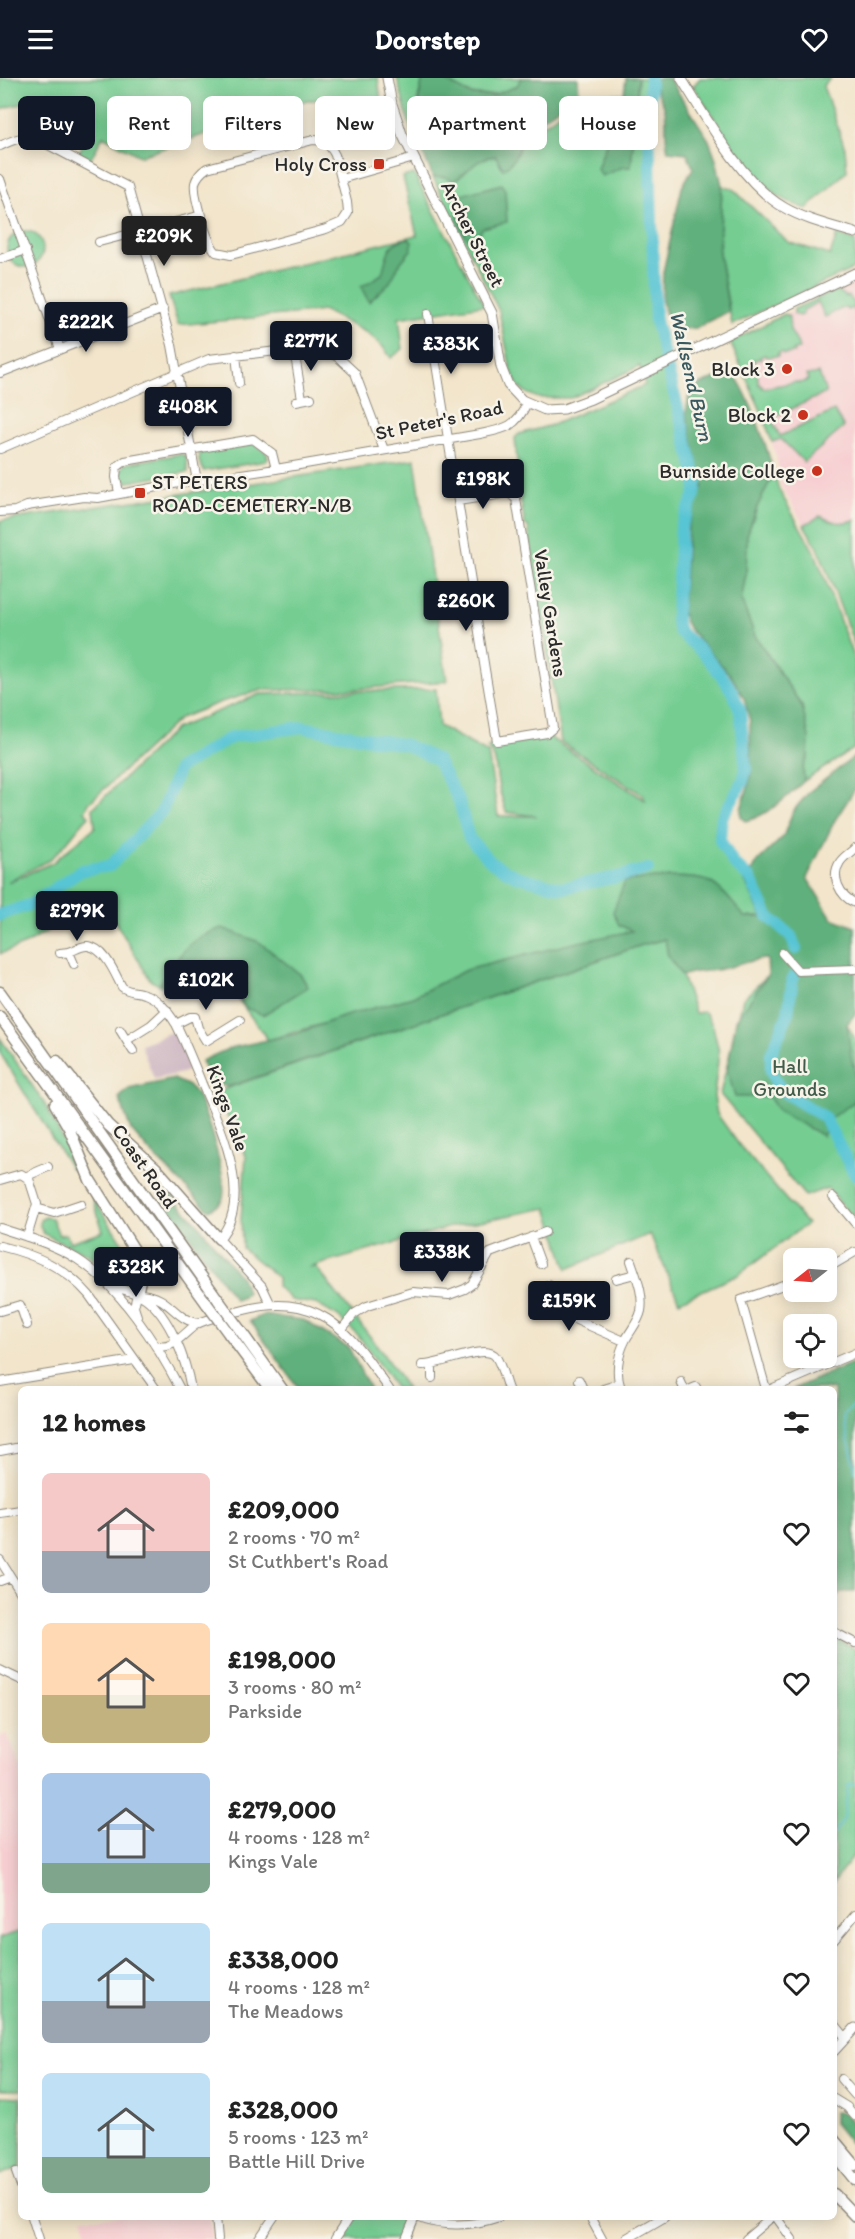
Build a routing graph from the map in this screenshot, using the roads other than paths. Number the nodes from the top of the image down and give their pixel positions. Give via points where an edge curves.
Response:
1 (387, 78) edge
2 (681, 78) edge
3 (0, 146) edge
4 (414, 158) junction
5 (0, 179) edge
6 (341, 179) junction
7 (202, 215) junction
8 (141, 231) junction
9 (855, 233) edge
10 (99, 242) dead end
11 (26, 250) junction
12 (0, 259) edge
13 (855, 273) edge
14 (163, 309) junction
15 (428, 314) dead end
16 (294, 349) junction
17 (60, 350) junction
18 (236, 355) junction
19 (178, 371) junction
20 (0, 373) edge
21 (239, 383) dead end
22 (303, 399) dead end
23 (527, 403) junction
24 (448, 440) junction
25 (0, 449) edge
26 (192, 450) junction
27 (384, 450) junction
28 (276, 470) junction
29 (197, 481) junction
30 (119, 493) junction
31 (458, 501) junction
32 (0, 512) edge
33 (855, 848) edge
34 (855, 903) edge
35 (69, 952) junction
36 (60, 953) dead end
37 (782, 953) dead end
38 (74, 964) dead end
39 (855, 969) edge
40 (0, 990) edge
41 (167, 1010) junction
42 (0, 1017) edge
43 (240, 1020) dead end
44 (176, 1024) junction
45 (120, 1030) dead end
46 (127, 1040) junction
47 (133, 1051) dead end
48 (48, 1167) dead end
49 (27, 1176) junction
50 (0, 1180) edge
51 (833, 1197) dead end
52 (81, 1204) dead end
53 (36, 1208) junction
54 (855, 1223) edge
55 (0, 1228) edge
56 (545, 1232) dead end
57 (531, 1236) junction
58 (27, 1237) junction
59 (219, 1239) junction
60 (0, 1246) edge
61 (855, 1252) edge
62 (631, 1261) dead end
63 (837, 1263) edge
64 (541, 1264) dead end
65 (635, 1274) junction
66 (104, 1280) junction
67 (616, 1280) dead end
68 (549, 1285) dead end
69 (783, 1285) edge
70 (137, 1294) junction
71 (555, 1301) junction
72 (271, 1305) junction
73 (546, 1305) dead end
74 (0, 1311) edge
75 (199, 1323) junction
76 (27, 1325) dead end
77 (342, 1329) junction
78 (234, 1332) junction
79 (147, 1333) junction
80 (176, 1341) junction
81 (624, 1341) junction
82 (154, 1344) junction
83 (855, 1353) edge
84 (134, 1360) junction
85 (422, 1365) dead end
86 (432, 1365) junction
87 (19, 1378) junction
88 (432, 1378) dead end
89 (579, 1380) dead end
90 (0, 1382) edge
91 (21, 1386) edge
92 (154, 1386) edge
93 (178, 1386) edge
94 (190, 1386) edge
95 (268, 1386) edge
96 (279, 1386) edge
97 (387, 1386) edge
98 (507, 1386) edge
99 (581, 1386) edge
100 (620, 1386) edge
101 (767, 1386) edge
102 (775, 1386) edge
103 (18, 1448) edge
104 (0, 1451) edge
105 (18, 1510) edge
106 (0, 1513) edge
107 (0, 1560) edge
108 (16, 1580) edge
109 (0, 1581) edge
110 (837, 1634) edge
111 (855, 1643) edge
112 (0, 1670) edge
113 (18, 1679) edge
114 (855, 1915) edge
115 (837, 1936) edge
116 (837, 2027) edge
117 (855, 2028) edge
118 (846, 2038) junction
119 (837, 2048) edge
120 (841, 2079) dead end
121 (855, 2095) edge
122 (837, 2101) edge
123 (855, 2116) edge
124 (837, 2144) edge
125 (837, 2158) edge
126 (855, 2165) edge
127 (16, 2172) dead end
128 (18, 2178) edge
129 (855, 2180) edge
130 (837, 2197) edge
131 (855, 2216) edge
132 (33, 2220) edge
133 (216, 2220) edge
134 (272, 2220) edge
135 (347, 2220) edge
136 (415, 2220) edge
137 (425, 2220) edge
138 (484, 2220) edge
139 (592, 2220) edge
140 (658, 2220) edge
141 (768, 2220) edge
142 (778, 2220) edge
143 (39, 2239) edge
144 (218, 2239) edge
145 (259, 2239) edge
146 (335, 2239) edge
147 (406, 2239) edge
148 (602, 2239) edge
149 (626, 2239) edge
150 (746, 2239) edge
151 (792, 2239) edge

1 - 4 main road, Archer Street via 398,122
2 - 9 main road via 740,167 762,192 794,212
3 - 8 street via 28,136 123,183 131,193
4 - 6 street
4 - 23 main road, Archer Street via 492,313 505,379
5 - 11 street
6 - 7 street via 332,148 324,141 313,140 200,172 195,186
6 - 7 street via 348,208 346,218 338,226 231,255 216,252 211,246
7 - 8 street
8 - 10 street
8 - 14 street
11 - 12 street
11 - 17 street
13 - 23 main road, St Peter's Road via 574,406 540,409
14 - 17 street
14 - 19 street
15 - 24 street
16 - 18 street
16 - 22 street
16 - 27 street via 329,352 348,365 360,384
17 - 20 street
18 - 19 street via 209,359
18 - 21 street
19 - 25 street
19 - 26 street
23 - 24 street, St Peter's Road via 520,418 510,426
24 - 27 street, St Peter's Road
24 - 31 street
26 - 28 street via 253,439 272,453
26 - 29 street
26 - 30 street via 125,461 117,467
27 - 28 street, St Peter's Road
28 - 29 street, St Peter's Road
29 - 30 street, St Peter's Road
30 - 32 street, St Peter's Road
31 - 31 street, Valley Gardens via 509,493 516,499 551,731 497,741
33 - 34 street via 840,863 837,874 842,893
35 - 36 street, Kings Vale
35 - 38 street
35 - 41 street, Kings Vale via 89,946 98,951 122,987 151,996
37 - 39 street via 798,971
40 - 59 highway via 108,1125 156,1168
40 - 78 highway, Coast Road, bridge via 219,1300
41 - 44 street, Kings Vale
41 - 46 street
42 - 70 highway via 64,1119 90,1180 138,1256 142,1271
42 - 78 highway, Coast Road, bridge via 207,1304
43 - 44 street, Kings Vale via 206,1041 195,1017
44 - 59 street, Kings Vale via 218,1121 231,1164 232,1214
45 - 46 street
46 - 47 street
48 - 49 street
49 - 50 street via 17,1174
49 - 53 street
51 - 54 street
52 - 53 street via 54,1213
53 - 58 street
55 - 58 street
56 - 57 street
57 - 64 street
57 - 77 street via 490,1253 465,1289 448,1295 413,1292 367,1306
58 - 66 street via 67,1253
59 - 72 street via 262,1286
60 - 84 street via 43,1260 69,1275 89,1295
61 - 63 street
62 - 65 street
65 - 67 street
65 - 81 street via 641,1311
66 - 70 street
66 - 79 street
68 - 71 street
69 - 101 street via 741,1300
70 - 75 street via 159,1298 184,1319
70 - 79 street via 135,1311
70 - 80 street via 158,1311
71 - 73 street
71 - 81 street via 565,1315
72 - 75 street
72 - 77 street via 310,1311
74 - 76 street via 20,1305
75 - 80 street
77 - 97 street
78 - 95 highway, Coast Road
78 - 96 highway, Coast Road
79 - 82 street
80 - 82 street via 162,1347
80 - 94 street
81 - 100 street via 617,1376
82 - 93 street
83 - 102 street
84 - 87 street
84 - 92 street
85 - 86 street
86 - 88 street
86 - 98 street via 482,1350 491,1352
87 - 90 street
87 - 91 street
89 - 99 street
103 - 104 street
105 - 106 street
107 - 108 street
108 - 109 street
110 - 111 street
112 - 113 street
114 - 115 street
116 - 118 street
117 - 118 main road
118 - 119 main road
120 - 121 street
122 - 123 street
124 - 126 highway
125 - 129 highway
127 - 128 street
130 - 131 highway
132 - 143 street
133 - 144 street
134 - 145 street
135 - 146 street
136 - 147 street
137 - 138 street via 451,2224
139 - 148 street
140 - 149 main road
141 - 150 street
142 - 151 street

